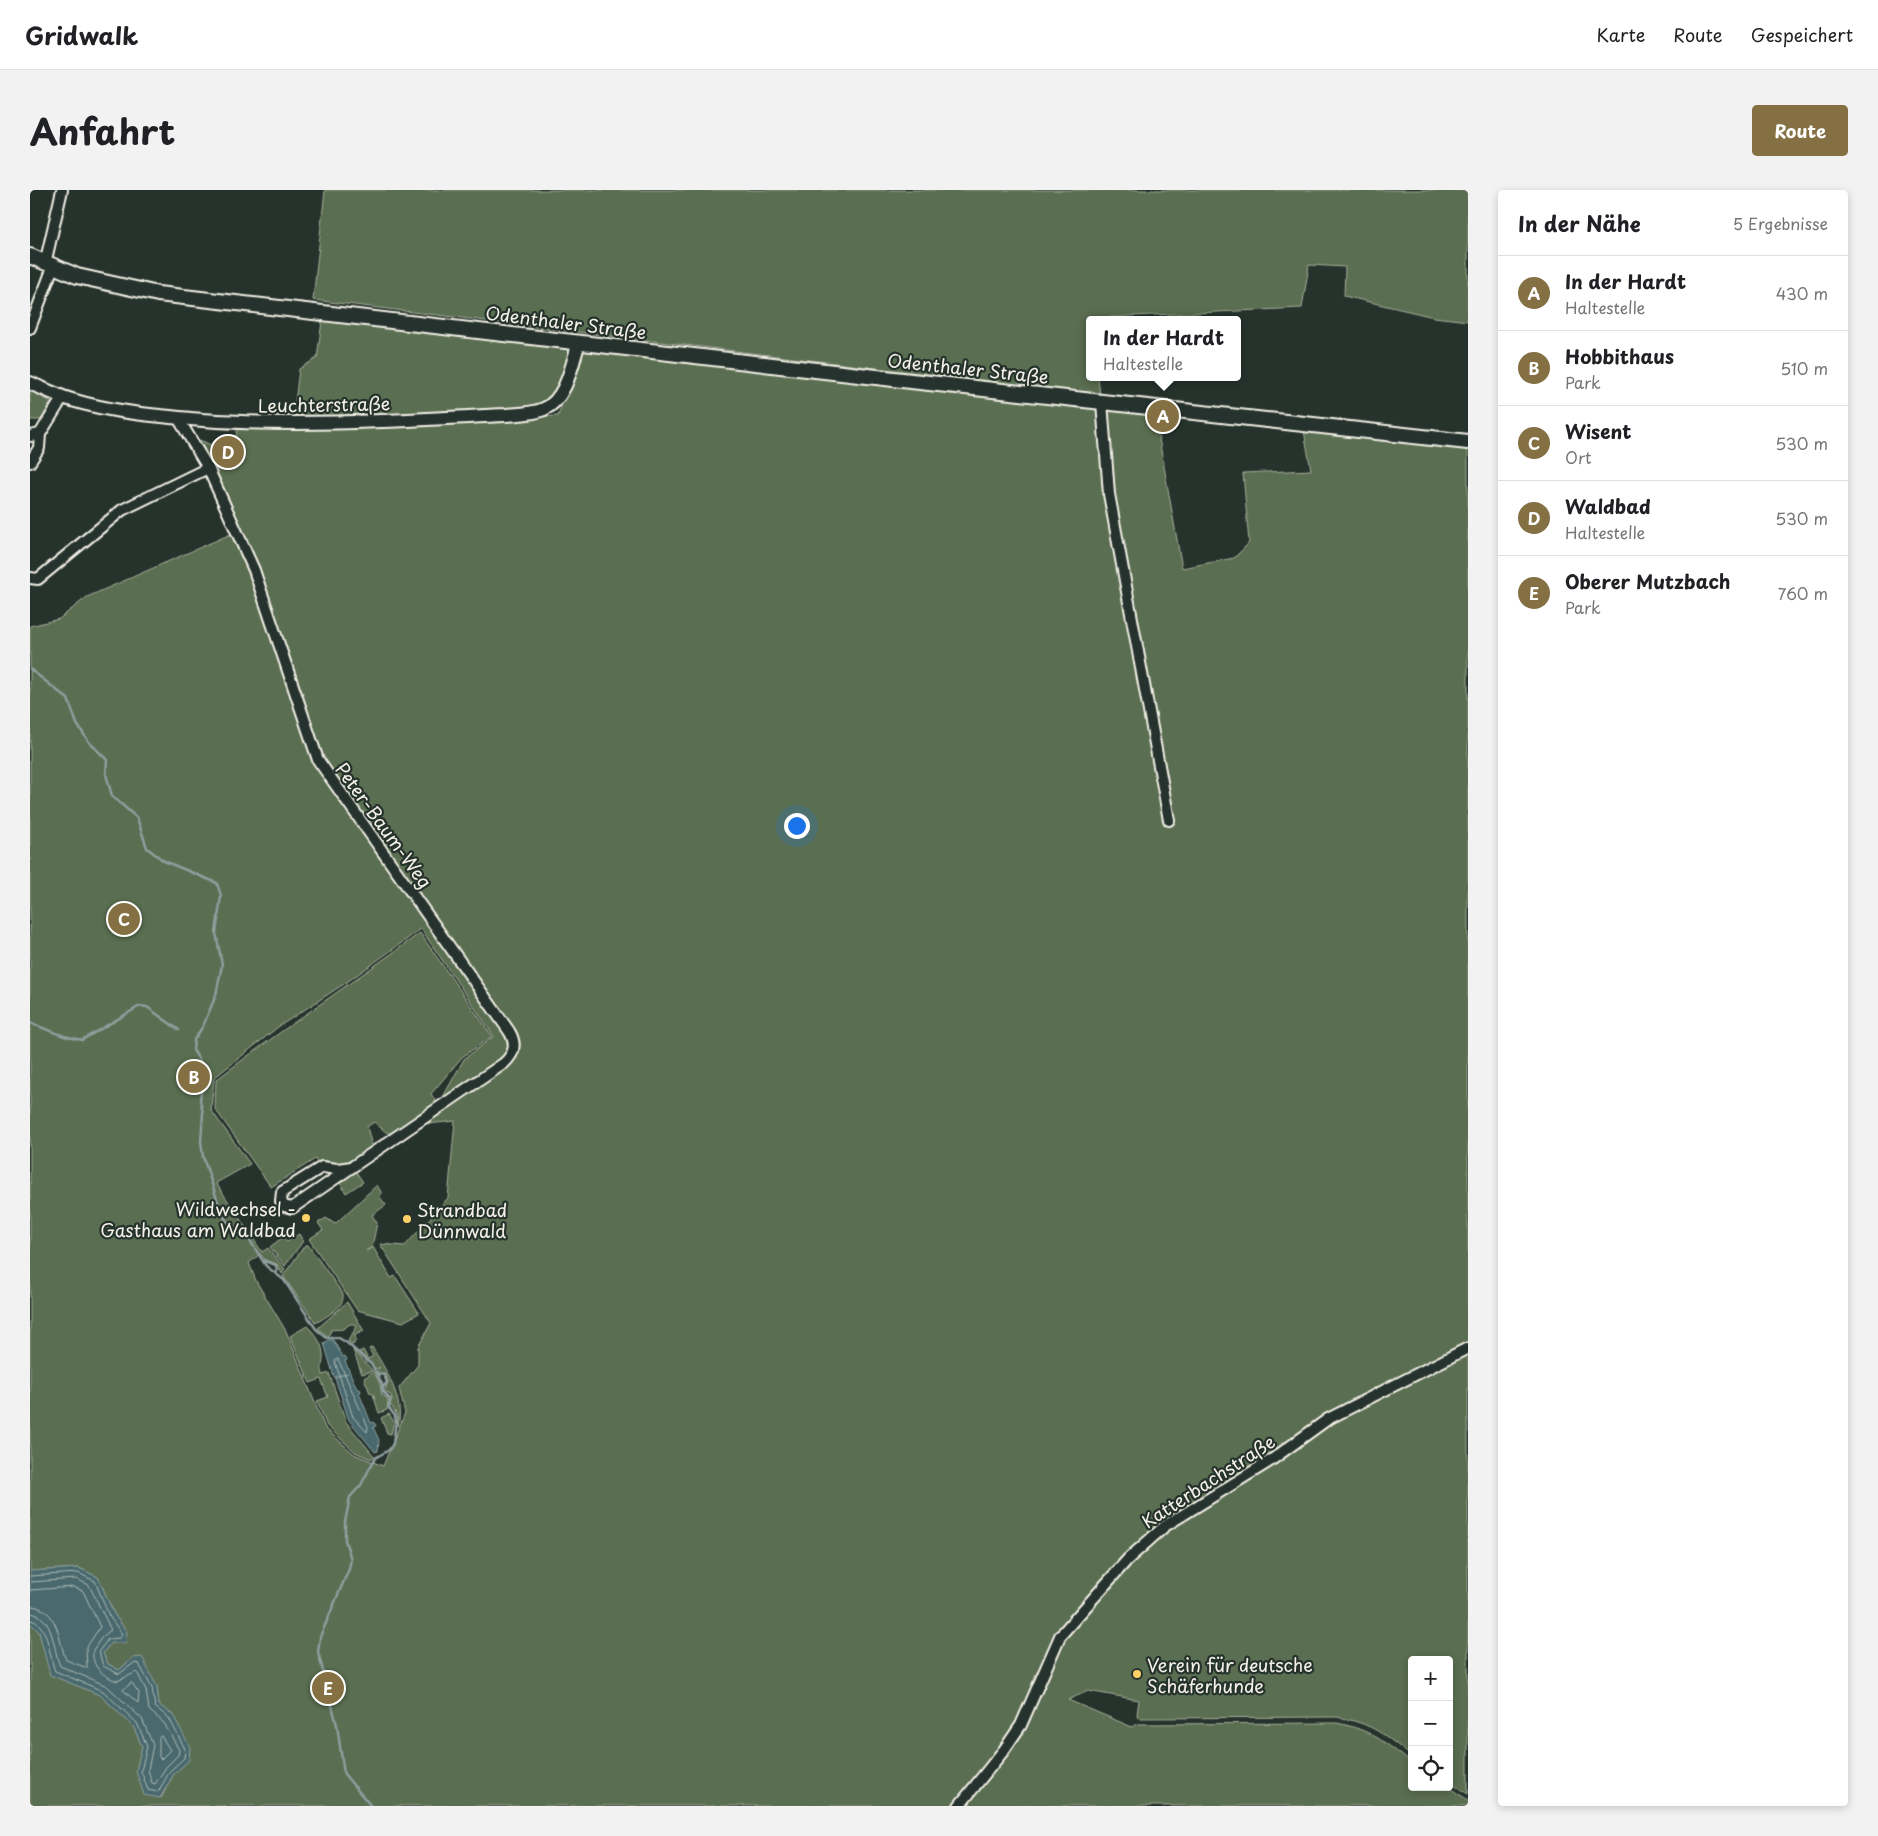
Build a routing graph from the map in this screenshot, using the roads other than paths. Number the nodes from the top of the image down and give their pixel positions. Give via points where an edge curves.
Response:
1 (62, 190) edge
2 (30, 256) edge
3 (49, 265) junction
4 (30, 328) edge
5 (579, 342) junction
6 (30, 384) edge
7 (64, 397) junction
8 (1102, 402) junction
9 (178, 418) junction
10 (35, 435) edge
11 (1468, 442) edge
12 (30, 462) edge
13 (208, 468) junction
14 (30, 578) edge
15 (1169, 820) dead end
16 (352, 1167) junction
17 (1468, 1348) edge
18 (959, 1806) edge

1 - 3 street
2 - 3 main road, Odenthaler Straße
3 - 4 street
3 - 5 main road, Odenthaler Straße via 122,288 158,294
5 - 8 main road, Odenthaler Straße
5 - 9 street, Leuchterstraße via 559,396 553,404 532,412 299,424
6 - 7 street, Leuchterstraße
7 - 9 street, Leuchterstraße via 100,407
7 - 10 street
8 - 11 main road, Odenthaler Straße
8 - 15 street via 1109,494
9 - 13 street, Peter-Baum-Weg
10 - 12 street via 39,448
13 - 14 street via 122,510 38,579
13 - 16 street, Peter-Baum-Weg via 254,570 318,760 509,1030 514,1042 514,1052 503,1064
16 - 16 street, Peter-Baum-Weg via 318,1168 282,1192 281,1201 284,1206 292,1208
17 - 18 street, Katterbachstraße via 1328,1419 1270,1461 1149,1538 1060,1636 1020,1725

